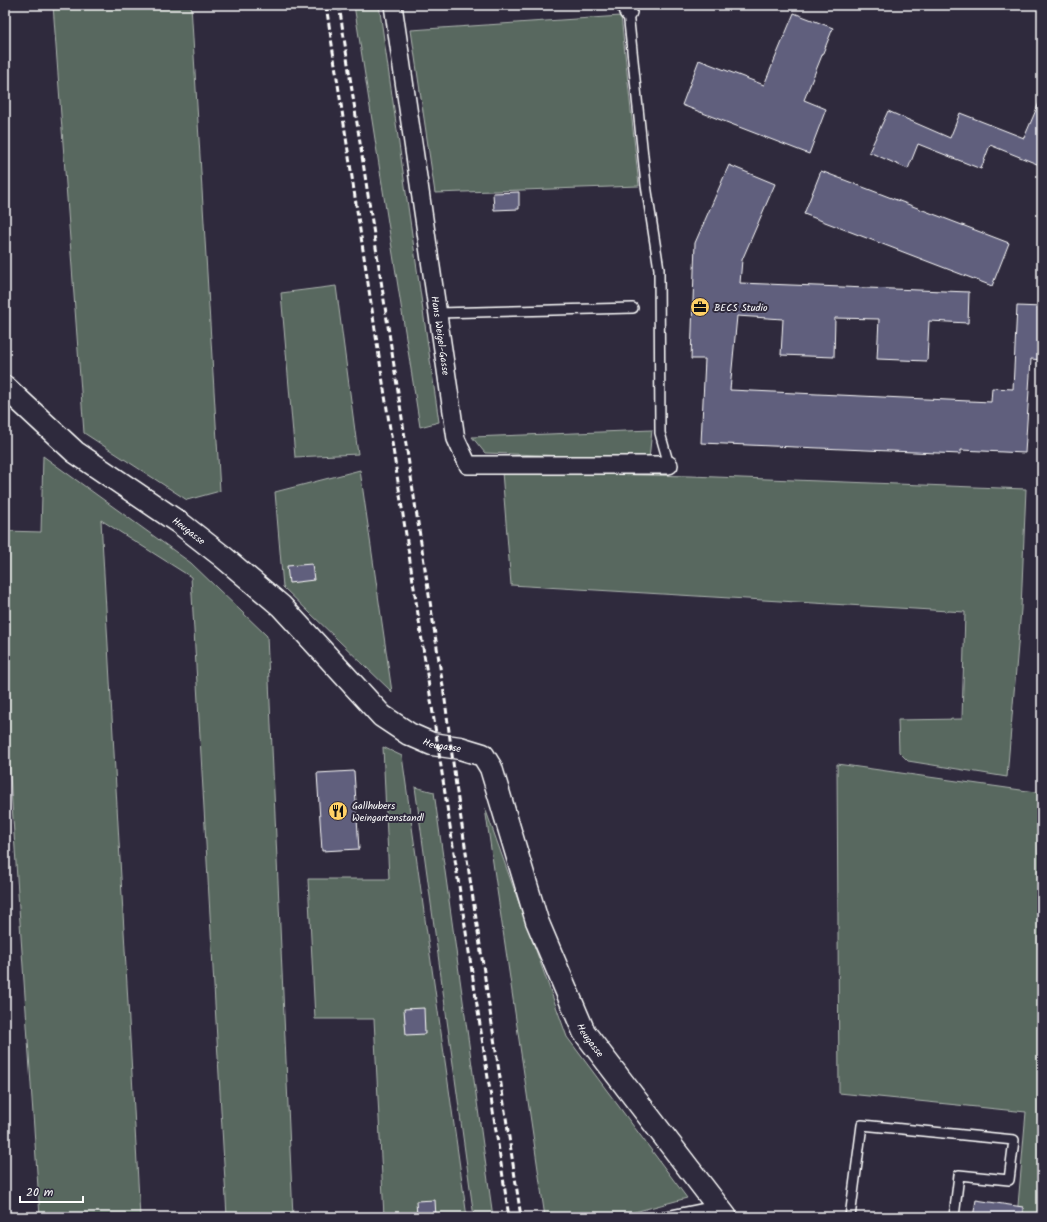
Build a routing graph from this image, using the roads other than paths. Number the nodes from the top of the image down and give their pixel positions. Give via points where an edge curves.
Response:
1 (393, 5) edge
2 (627, 8) edge
3 (633, 308) dead end
4 (438, 313) junction
5 (5, 387) edge
6 (669, 465) joint
7 (721, 1211) edge
8 (662, 1217) edge
9 (850, 1217) edge
10 (954, 1217) edge

1 - 4 street, Hans Weigel-Gasse
2 - 6 lane via 646,185 659,269 660,433
3 - 4 lane
4 - 6 street, Hans Weigel-Gasse via 456,438 468,465
5 - 7 street, Heugasse via 75,452 181,524 281,606 382,716 409,734 432,744 483,755 491,768 537,921 584,1032
7 - 8 lane
9 - 10 lane via 862,1125 1014,1140 1009,1180 959,1175

